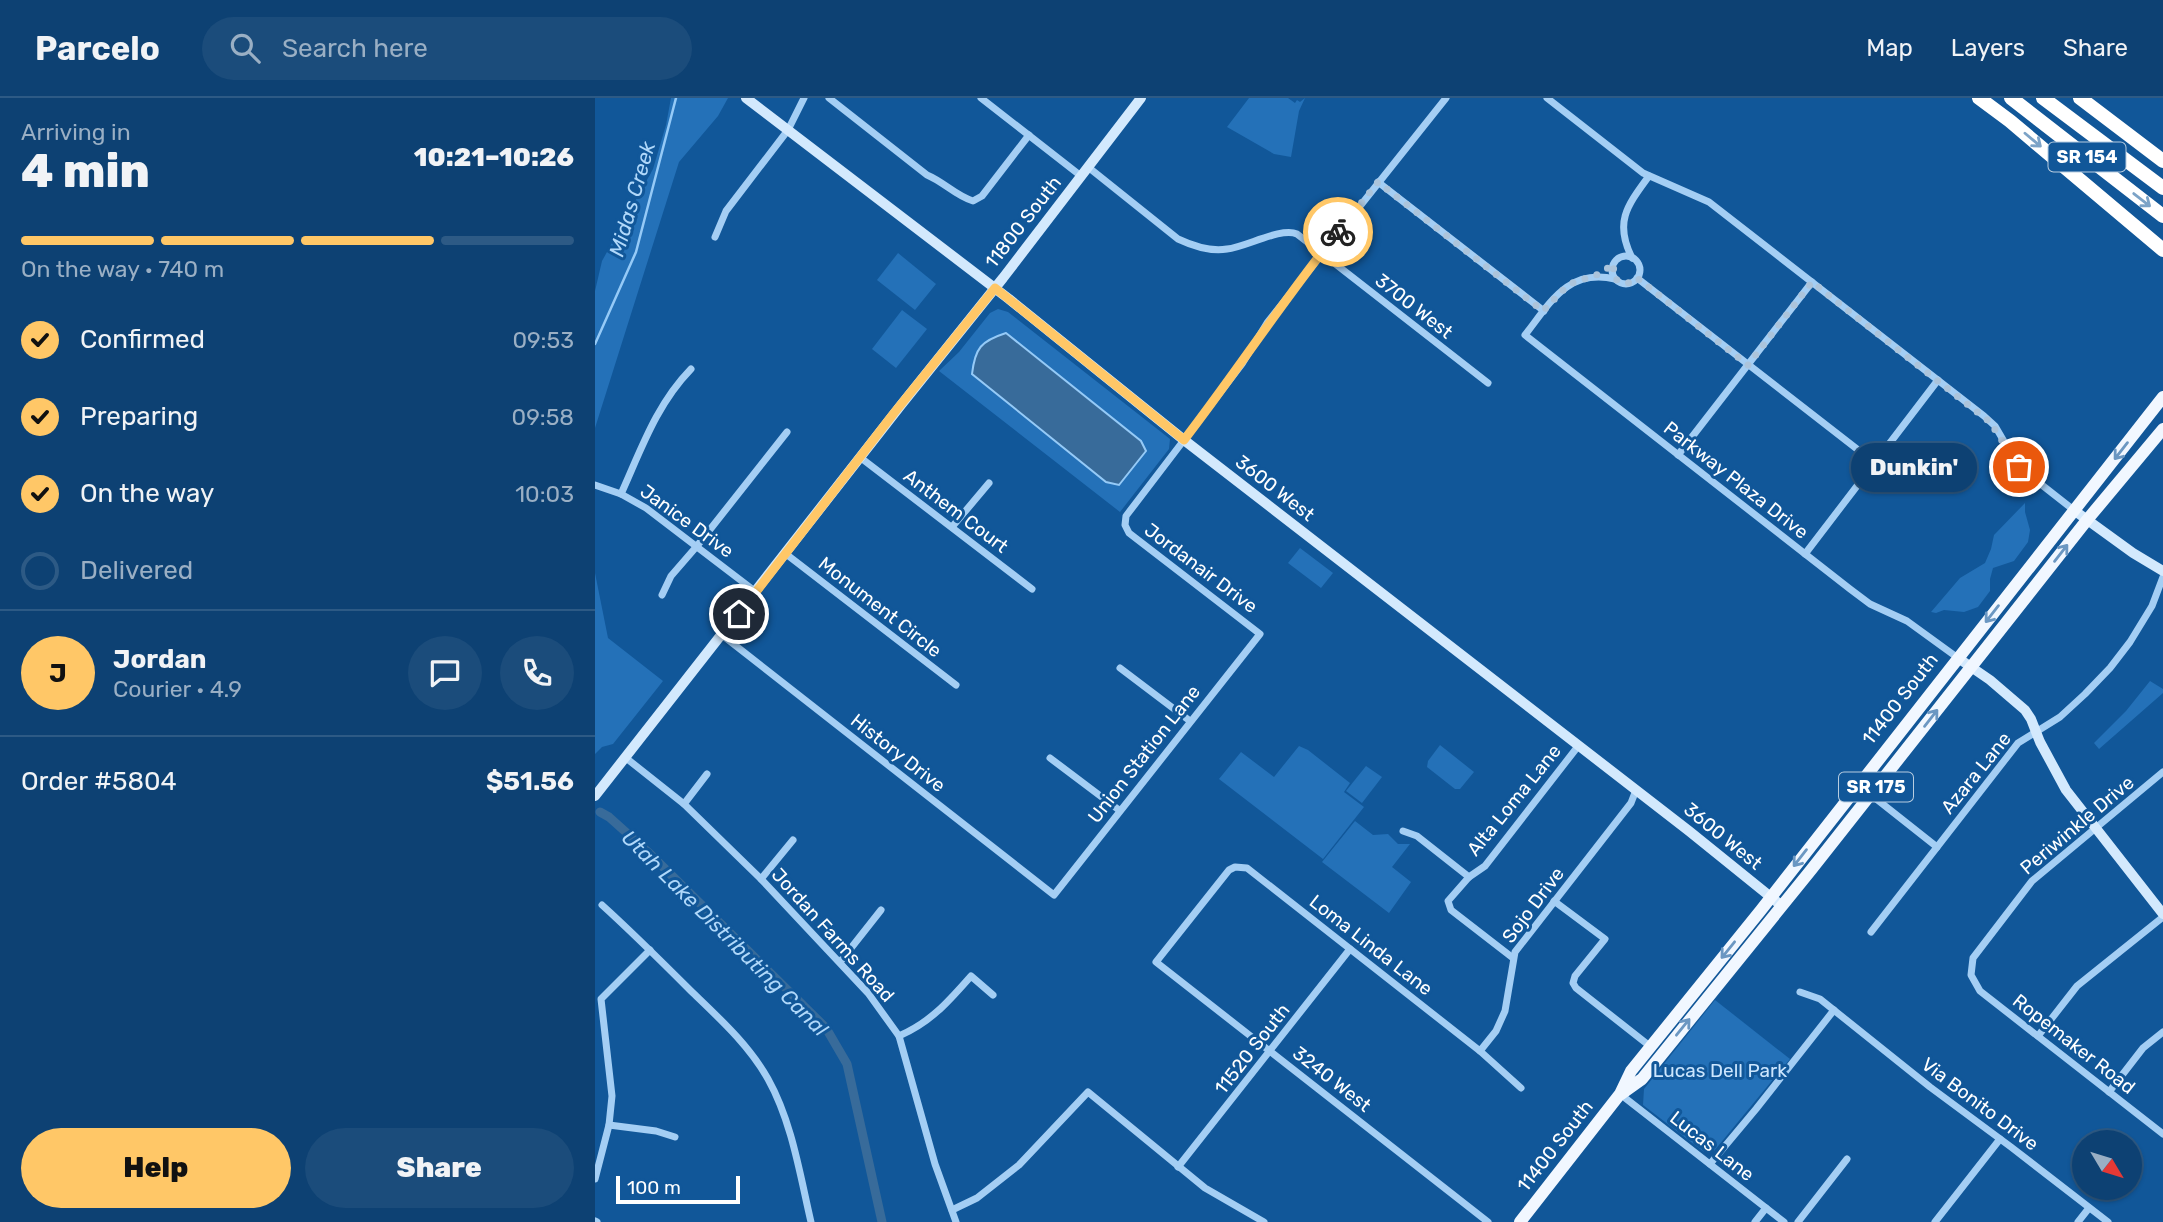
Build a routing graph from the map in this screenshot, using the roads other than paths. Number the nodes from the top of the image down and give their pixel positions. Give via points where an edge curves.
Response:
1 (746, 98) edge
2 (804, 98) edge
3 (829, 98) edge
4 (981, 98) edge
5 (1141, 98) edge
6 (1446, 98) edge
7 (1547, 98) edge
8 (1979, 98) edge
9 (2011, 98) edge
10 (2043, 98) edge
11 (2080, 98) edge
12 (787, 130) junction
13 (1029, 135) junction
14 (2163, 161) edge
15 (1084, 172) junction
16 (1649, 176) junction
17 (1378, 182) junction
18 (2163, 188) edge
19 (2163, 216) edge
20 (715, 237) dead end
21 (1624, 240) junction
22 (2163, 250) edge
23 (1321, 253) junction
24 (1632, 258) junction
25 (1615, 262) junction
26 (1595, 276) junction
27 (1637, 278) junction
28 (1615, 279) junction
29 (1812, 282) junction
30 (995, 288) junction
31 (1543, 311) junction
32 (1748, 365) junction
33 (691, 369) dead end
34 (1938, 380) junction
35 (1488, 383) dead end
36 (2163, 397) edge
37 (2163, 429) edge
38 (787, 432) dead end
39 (1184, 440) junction
40 (1678, 455) junction
41 (861, 458) junction
42 (1874, 463) junction
43 (989, 483) dead end
44 (595, 485) edge
45 (621, 494) junction
46 (2075, 511) junction
47 (2087, 520) junction
48 (951, 527) junction
49 (697, 547) junction
50 (786, 554) junction
51 (1805, 554) junction
52 (2163, 571) edge
53 (2163, 578) edge
54 (1032, 589) dead end
55 (756, 592) junction
56 (662, 595) dead end
57 (1260, 634) joint
58 (722, 635) junction
59 (1958, 658) junction
60 (1971, 667) junction
61 (1120, 668) dead end
62 (956, 685) dead end
63 (1190, 721) junction
64 (1901, 730) junction
65 (2036, 730) junction
66 (1579, 745) junction
67 (626, 758) junction
68 (1050, 758) dead end
69 (2163, 772) edge
70 (707, 774) dead end
71 (1857, 785) junction
72 (1636, 790) junction
73 (1870, 794) junction
74 (595, 796) edge
75 (684, 804) junction
76 (1119, 810) junction
77 (2096, 829) junction
78 (1403, 831) dead end
79 (793, 840) dead end
80 (1937, 846) junction
81 (1811, 870) junction
82 (1469, 877) junction
83 (761, 879) junction
84 (1054, 895) joint
85 (1770, 896) junction
86 (1555, 901) junction
87 (602, 905) dead end
88 (1782, 906) junction
89 (881, 910) dead end
90 (2163, 915) edge
91 (1871, 932) dead end
92 (650, 950) junction
93 (1350, 950) junction
94 (1513, 958) junction
95 (840, 962) junction
96 (1156, 962) joint
97 (1971, 975) joint
98 (1800, 992) dead end
99 (993, 995) dead end
100 (1834, 1010) junction
101 (2163, 1032) edge
102 (899, 1036) junction
103 (2038, 1036) junction
104 (1651, 1047) junction
105 (1271, 1050) junction
106 (1481, 1051) junction
107 (1521, 1088) dead end
108 (2109, 1092) junction
109 (1621, 1094) junction
110 (610, 1125) junction
111 (2163, 1134) edge
112 (675, 1137) dead end
113 (2000, 1139) junction
114 (1847, 1159) dead end
115 (1710, 1164) junction
116 (1178, 1167) junction
117 (595, 1179) edge
118 (1766, 1208) junction
119 (2089, 1208) junction
120 (952, 1210) junction
121 (811, 1222) edge
122 (956, 1222) edge
123 (1263, 1222) edge
124 (1488, 1222) edge
125 (1520, 1222) edge
126 (1755, 1222) edge
127 (1784, 1222) edge
128 (1798, 1222) edge
129 (1935, 1222) edge
130 (2078, 1222) edge
131 (2108, 1222) edge

1 - 12 main road, 3600 West
2 - 12 street
3 - 13 street via 927,175 973,201 982,196
4 - 13 street, 3700 West
5 - 15 main road, 11800 South
6 - 17 street
7 - 16 street
8 -> 22 highway
9 -> 19 highway, SR 154
10 - 18 highway, SR 154
11 - 14 highway
12 - 20 street via 726,211
12 - 30 main road, 3600 West
13 - 15 street, 3700 West
15 - 23 street, 3700 West via 1189,244 1227,249 1291,232
15 - 30 main road, 11800 South
16 - 21 street via 1629,204
16 - 29 street via 1709,202
17 - 23 street
17 - 31 street
21 - 24 street
21 - 25 street
23 - 35 street, 3700 West
23 - 39 street
24 - 25 street
24 - 27 street via 1639,267
25 - 26 street, Parkway Plaza Drive
25 - 28 street
26 - 28 street
26 - 31 street, Parkway Plaza Drive via 1567,286
27 - 28 street via 1626,284
27 - 32 street
29 - 32 street
29 - 34 street
30 - 39 main road, 3600 West
30 - 41 main road, 11800 South
31 - 40 street, Parkway Plaza Drive via 1525,335
32 - 40 street
32 - 42 street
33 - 45 street via 659,409
34 - 42 street
34 - 46 street via 1990,422 2019,467
36 -> 46 main road, 11400 South / SR 175
37 - 47 main road, 11400 South / SR 175
38 - 49 street
39 - 57 street, Jordanair Drive via 1126,516 1125,525 1129,533
39 - 66 main road, 3600 West
40 - 51 street, Parkway Plaza Drive
41 - 48 street, Anthem Court
41 - 50 main road, 11800 South
42 - 51 street
43 - 48 street
44 - 45 street, Janice Drive
45 - 49 street, Janice Drive
46 - 47 main road
46 -> 59 main road, 11400 South / SR 175
47 - 52 main road
60 -> 47 main road, 11400 South / SR 175
48 - 54 street, Anthem Court
49 - 55 street, Janice Drive
49 - 56 street via 671,576
50 - 55 main road, 11800 South
50 - 62 street, Monument Circle
51 - 59 street, Parkway Plaza Drive via 1870,604 1907,621
53 - 65 street, Azara Lane via 2145,618 2110,668 2060,717
55 - 58 main road, 11800 South
57 - 63 street, Union Station Lane
58 - 67 main road, 11800 South
58 - 84 street, History Drive
59 - 60 main road
59 - 64 main road, 11400 South / SR 175
60 - 65 main road via 2020,705
73 -> 60 main road, 11400 South / SR 175
61 - 63 street
63 - 76 street, Union Station Lane
64 - 71 main road, 11400 South / SR 175
64 - 73 main road via 1900,743 1867,788
65 - 77 main road via 2066,790
65 - 80 street, Azara Lane via 2014,748
66 - 72 main road, 3600 West
66 - 82 street, Alta Loma Lane via 1485,866
67 - 74 main road, 11800 South
67 - 75 street, Jordan Farms Road
68 - 76 street
69 - 77 street, Periwinkle Drive
70 - 75 street
71 - 81 main road via 1860,796
71 -> 85 main road, 11400 South / SR 175
72 - 85 main road, 3600 West
72 - 86 street, Sojo Drive via 1631,803
73 - 80 street
73 - 81 main road, 11400 South / SR 175
75 - 83 street, Jordan Farms Road
76 - 84 street, Union Station Lane
77 - 90 main road
77 - 97 street, Periwinkle Drive via 2032,881 1974,955
78 - 82 street via 1417,836
79 - 83 street
80 - 91 street, Azara Lane
81 - 88 main road, 11400 South / SR 175
82 - 94 street, Alta Loma Lane via 1450,897 1449,908
83 - 95 street, Jordan Farms Road
85 - 88 main road, 3600 West
85 -> 104 main road, 11400 South / SR 175
86 - 94 street, Sojo Drive
86 - 104 street via 1605,939 1576,976 1576,988
87 - 92 street
109 -> 88 main road, 11400 South / SR 175 via 1642,1079
89 - 95 street
90 - 103 street via 2077,986
92 - 110 street via 601,999 611,1082
92 - 121 street via 732,1031 768,1079 790,1136
93 - 96 street, Loma Linda Lane via 1240,867 1229,870
93 - 105 street, 11520 South
93 - 106 street, Loma Linda Lane
94 - 106 street, Sojo Drive via 1505,1011
95 - 102 street, Jordan Farms Road
96 - 105 street, 3240 West
97 - 103 street, Ropemaker Road via 1980,991
98 - 100 street, Via Bonito Drive
99 - 102 street via 971,976 945,1006
100 - 113 street, Via Bonito Drive
100 - 115 street
101 - 108 street via 2143,1048
102 - 120 street, Jordan Farms Road
103 - 108 street, Ropemaker Road
104 - 109 main road, 11400 South / SR 175 via 1631,1071
105 - 116 street, 11520 South
105 - 124 street, 3240 West
106 - 107 street, Loma Linda Lane
108 - 111 street, Ropemaker Road
109 - 115 street, Lucas Lane
109 - 125 main road, 11400 South / SR 175
110 - 112 street
110 - 117 street
113 - 119 street, Via Bonito Drive
113 - 129 street
114 - 128 street
115 - 118 street, Lucas Lane
116 - 120 street via 1088,1092 1019,1165 977,1198
116 - 123 street
118 - 126 street
118 - 127 street, Lucas Lane
119 - 130 street
119 - 131 street, Via Bonito Drive
120 - 122 street, Jordan Farms Road

